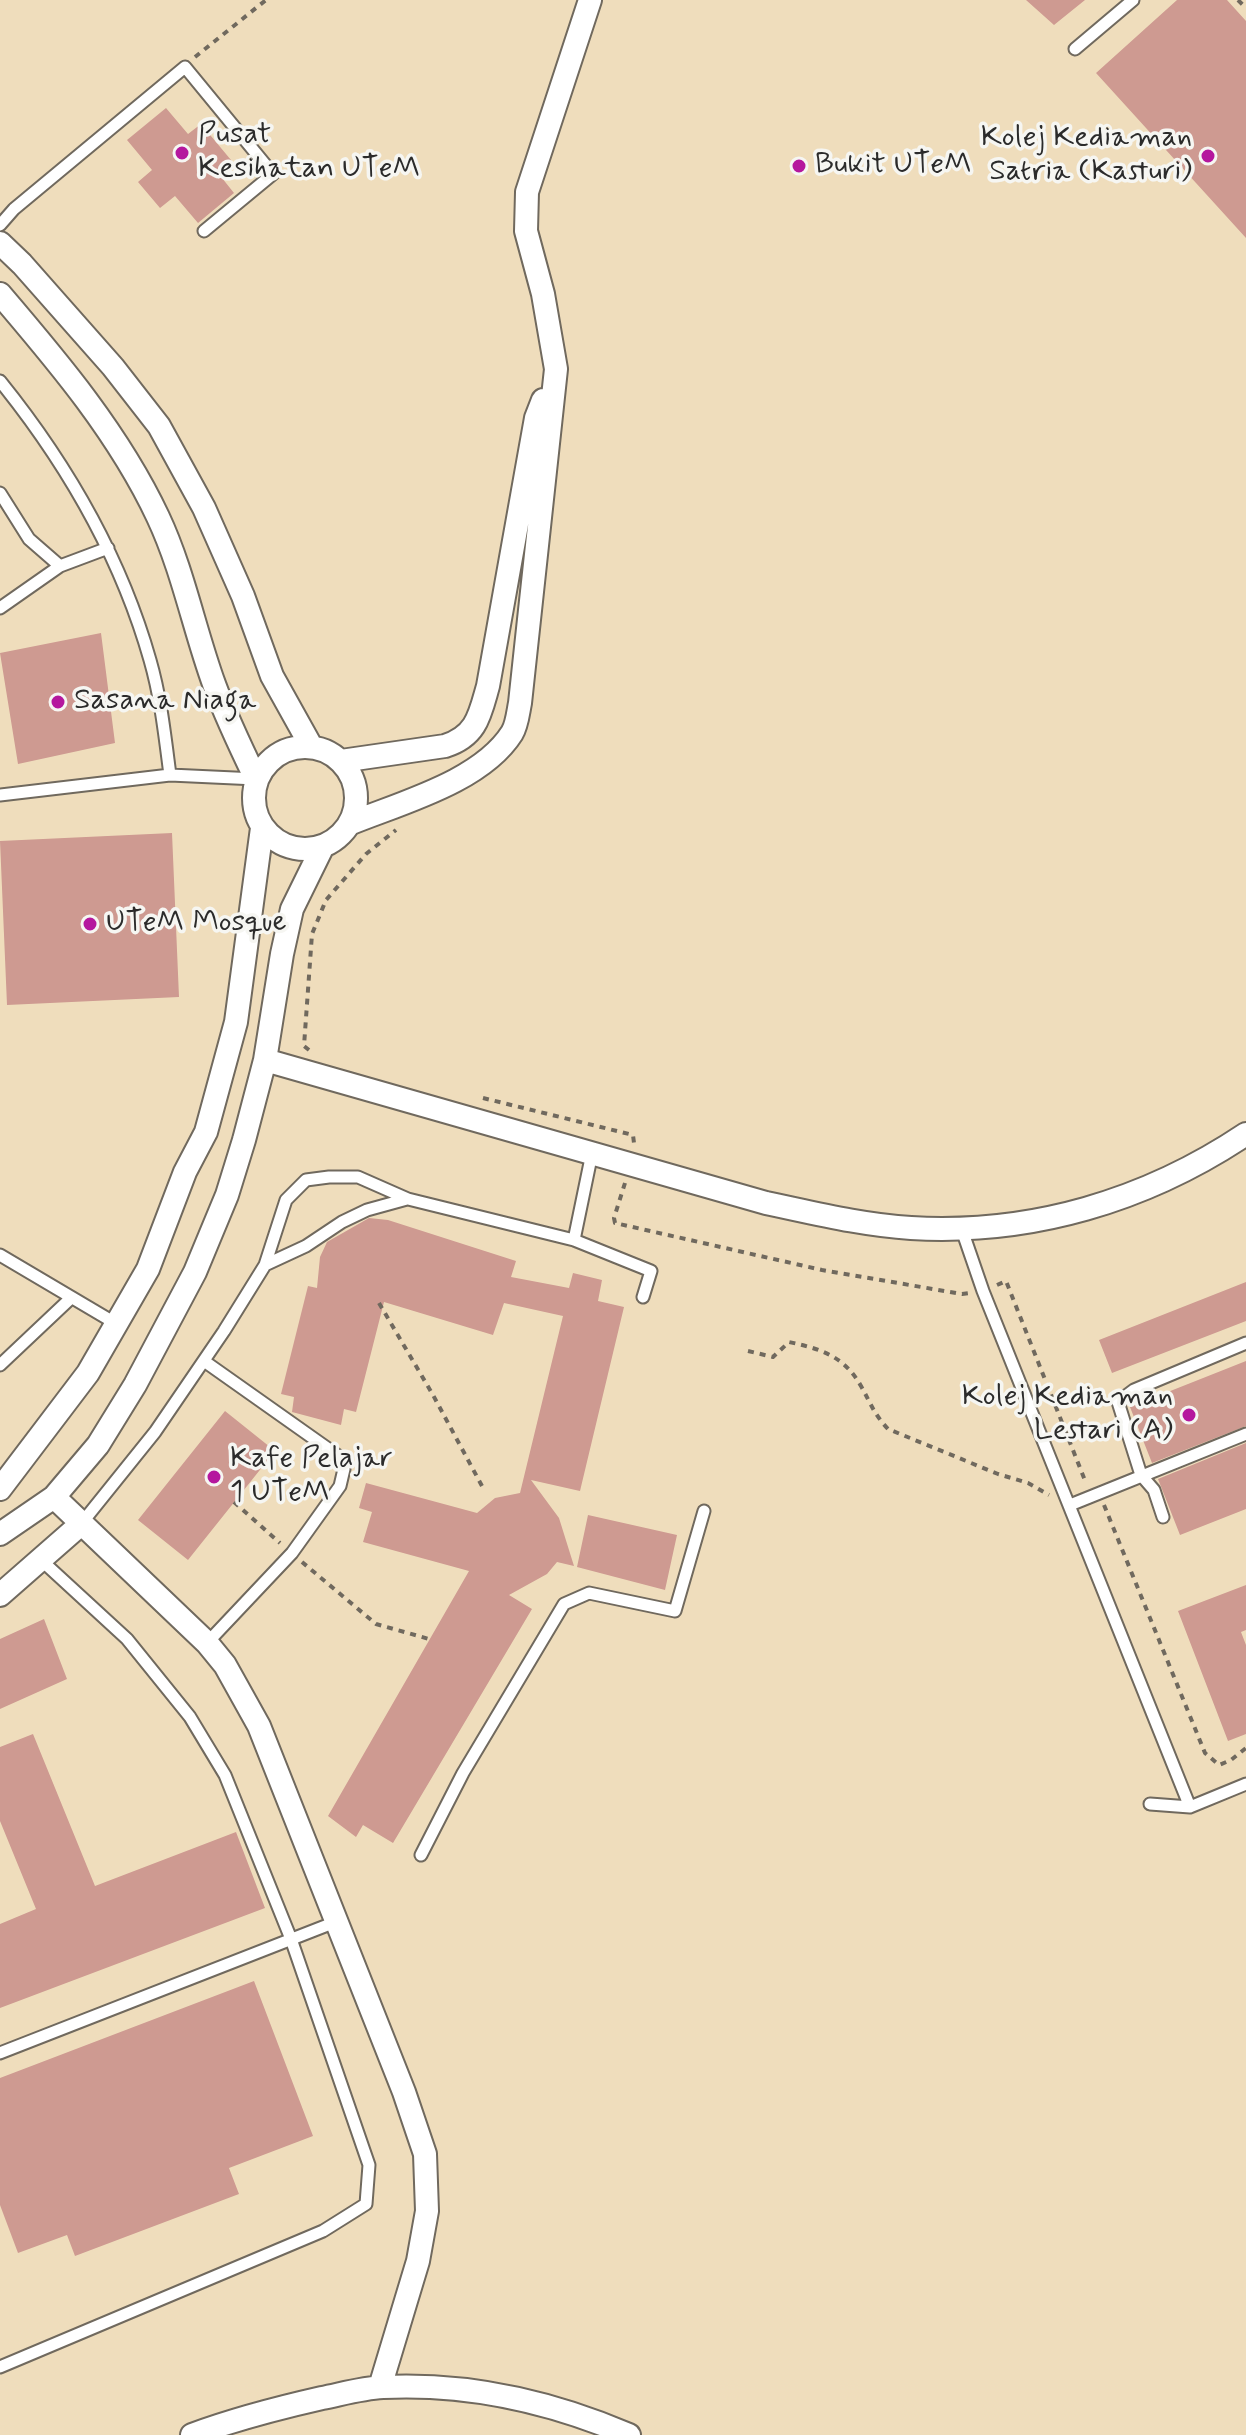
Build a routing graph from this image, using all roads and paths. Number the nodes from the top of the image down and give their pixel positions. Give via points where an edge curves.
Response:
1 (266, 0) edge
2 (590, 0) edge
3 (1133, 0) edge
4 (1238, 0) edge
5 (1246, 8) edge
6 (1075, 49) dead end
7 (185, 67) junction
8 (0, 225) edge
9 (204, 231) dead end
10 (0, 243) edge
11 (0, 294) edge
12 (556, 369) junction
13 (0, 381) edge
14 (0, 493) edge
15 (108, 548) junction
16 (60, 566) junction
17 (0, 608) edge
18 (311, 746) junction
19 (341, 761) junction
20 (170, 775) junction
21 (256, 779) junction
22 (0, 795) edge
23 (349, 824) junction
24 (403, 827) dead end
25 (262, 828) junction
26 (323, 846) junction
27 (314, 1054) dead end
28 (265, 1060) junction
29 (472, 1096) dead end
30 (1246, 1134) edge
31 (592, 1153) junction
32 (631, 1164) junction
33 (408, 1199) junction
34 (962, 1230) junction
35 (574, 1240) junction
36 (0, 1255) edge
37 (265, 1265) junction
38 (983, 1291) junction
39 (643, 1297) dead end
40 (71, 1298) junction
41 (379, 1303) dead end
42 (115, 1323) junction
43 (1246, 1343) edge
44 (748, 1351) dead end
45 (204, 1361) junction
46 (0, 1365) edge
47 (1246, 1434) edge
48 (1141, 1475) junction
49 (482, 1486) dead end
50 (1096, 1487) dead end
51 (0, 1489) edge
52 (54, 1497) junction
53 (1104, 1500) dead end
54 (234, 1502) dead end
55 (1070, 1505) junction
56 (704, 1511) dead end
57 (1163, 1517) dead end
58 (81, 1524) junction
59 (0, 1534) edge
60 (292, 1553) junction
61 (40, 1559) junction
62 (0, 1595) edge
63 (429, 1639) dead end
64 (207, 1643) junction
65 (1246, 1748) edge
66 (1246, 1784) edge
67 (1150, 1804) dead end
68 (1190, 1807) junction
69 (421, 1855) dead end
70 (338, 1921) junction
71 (291, 1939) junction
72 (0, 2053) edge
73 (0, 2367) edge
74 (380, 2387) junction
75 (192, 2435) edge
76 (629, 2435) edge

1 - 7 path
2 - 12 street via 527,192 526,231
3 - 6 lane
4 - 5 path
7 - 8 lane
7 - 9 lane via 273,174
10 - 18 street via 159,426 204,508 272,676
11 - 21 street via 85,396 159,518 214,683
12 - 19 street via 536,418 477,724 459,742 445,746
12 - 23 street via 514,731 493,757 450,782
13 - 15 lane via 59,459
14 - 16 lane via 29,539
15 - 16 lane
15 - 20 lane via 151,663
16 - 17 lane
18 - 19 street
18 - 21 street via 278,753
19 - 23 street via 356,791
20 - 21 lane
20 - 22 lane
21 - 25 street via 255,812
23 - 26 street
24 - 27 path via 366,854 326,900 312,934 304,1046
25 - 26 street via 289,847
25 - 42 street via 236,1022 206,1132 148,1269
26 - 28 street via 292,909
28 - 31 street
28 - 52 street via 227,1195 195,1272 98,1445
29 - 32 path via 633,1135
30 - 34 street via 1159,1183 1100,1206 1029,1224
31 - 32 street
31 - 35 lane
32 - 34 street via 766,1203 848,1220
32 - 38 path via 615,1223 822,1270 962,1294
33 - 35 lane
33 - 37 lane via 367,1210
33 - 37 lane via 358,1177 306,1180 286,1200
34 - 38 lane
35 - 39 lane via 651,1271
36 - 40 lane
37 - 45 lane
38 - 50 path via 1006,1281 1087,1487
38 - 55 lane
40 - 42 lane
40 - 46 lane
41 - 49 path
42 - 51 street via 88,1373
43 - 48 lane via 1134,1390 1118,1402
44 - 55 path via 773,1357 789,1342 824,1349 845,1363 888,1429 1028,1483
45 - 58 lane
45 - 60 lane via 342,1462 340,1486
47 - 48 lane
48 - 55 lane
48 - 57 lane via 1154,1490
52 - 58 street
52 - 59 street
53 - 65 path via 1205,1753 1219,1765
54 - 60 path
55 - 68 lane
56 - 69 lane via 675,1611 589,1593 564,1604 463,1773
58 - 61 street
58 - 64 street
60 - 63 path via 376,1624
60 - 64 lane
61 - 62 street
61 - 71 lane via 127,1639 190,1717 225,1775
64 - 70 street via 259,1726
66 - 68 lane
67 - 68 lane
70 - 71 lane
70 - 74 street via 425,2154 427,2211 418,2261
71 - 72 lane
71 - 73 lane via 369,2165 366,2204 282,2250
74 - 75 street via 282,2407
74 - 76 street via 501,2396 552,2407

